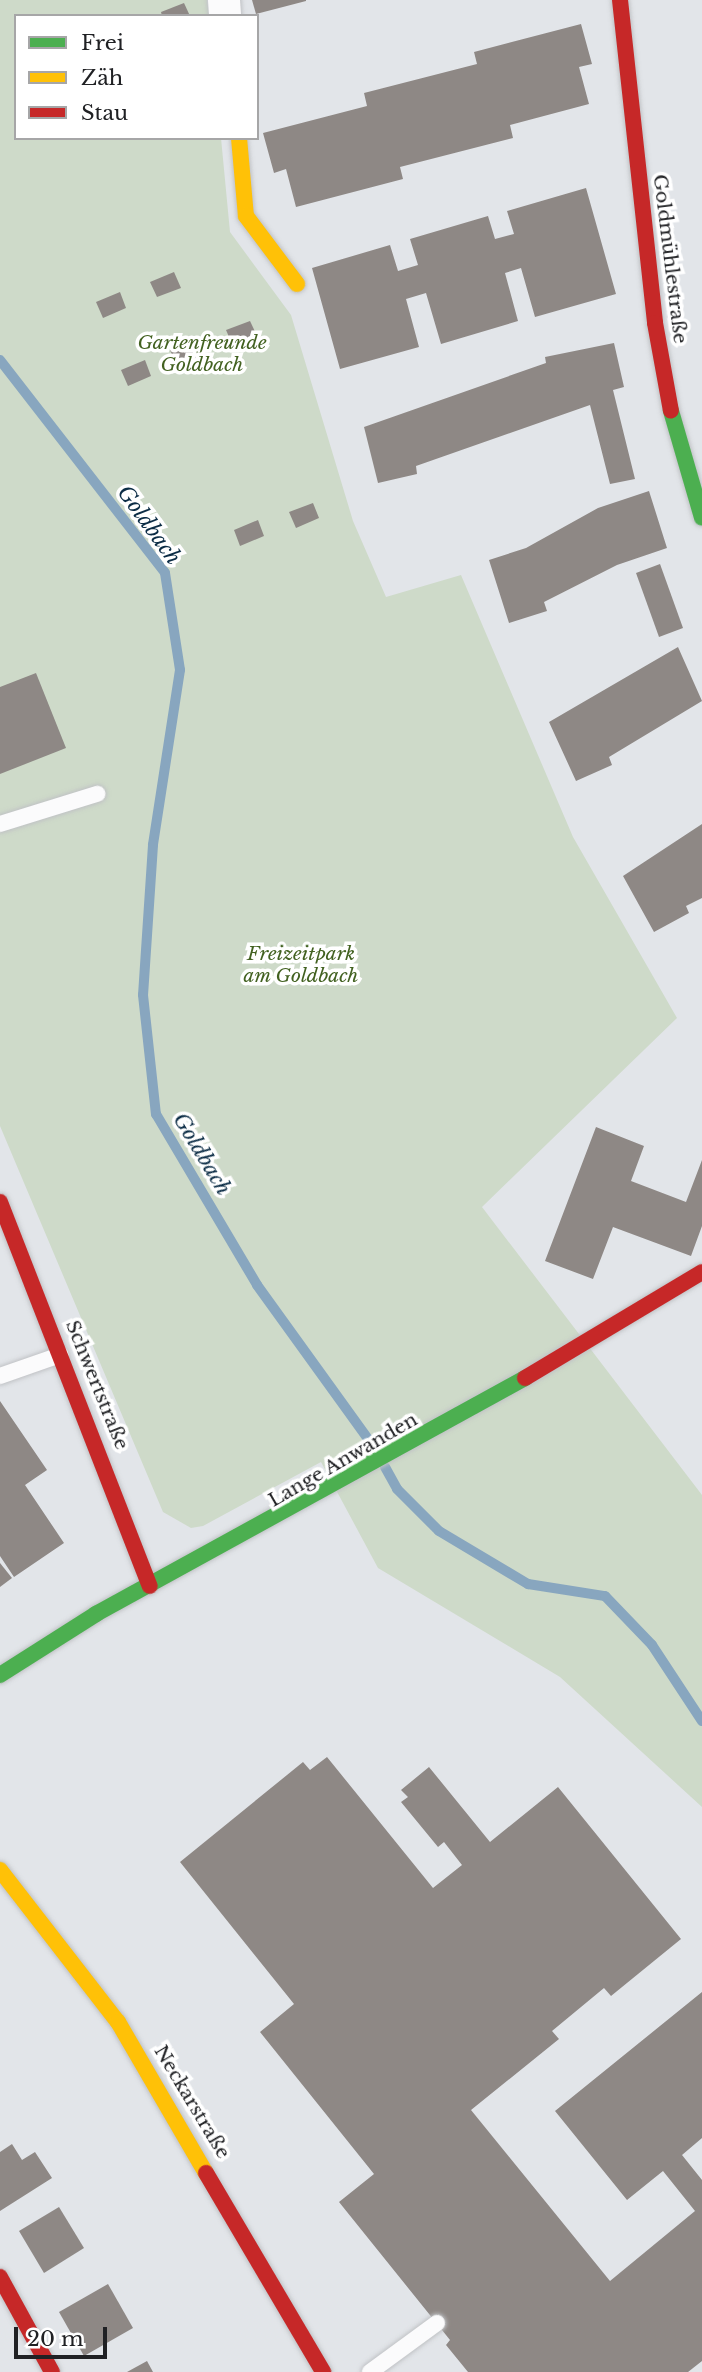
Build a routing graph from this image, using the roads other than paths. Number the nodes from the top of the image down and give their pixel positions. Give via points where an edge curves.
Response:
1 (620, 0) edge
2 (239, 140) edge
3 (297, 284) dead end
4 (702, 518) edge
5 (97, 794) dead end
6 (0, 824) edge
7 (0, 1202) edge
8 (702, 1272) edge
9 (62, 1354) junction
10 (0, 1376) edge
11 (150, 1586) junction
12 (0, 1675) edge
13 (0, 1870) edge
14 (0, 2277) edge
15 (437, 2323) dead end
16 (52, 2372) edge
17 (323, 2372) edge
18 (370, 2372) edge

1 - 4 street, Goldmühlestraße via 657,333 674,426
2 - 3 street via 246,216
5 - 6 lane
7 - 9 street, Schwertstraße
8 - 11 street, Lange Anwanden via 409,1446
9 - 10 lane
9 - 11 street, Schwertstraße
11 - 12 street, Lange Anwanden
13 - 17 street, Neckarstraße via 118,2022
14 - 16 street
15 - 18 lane

